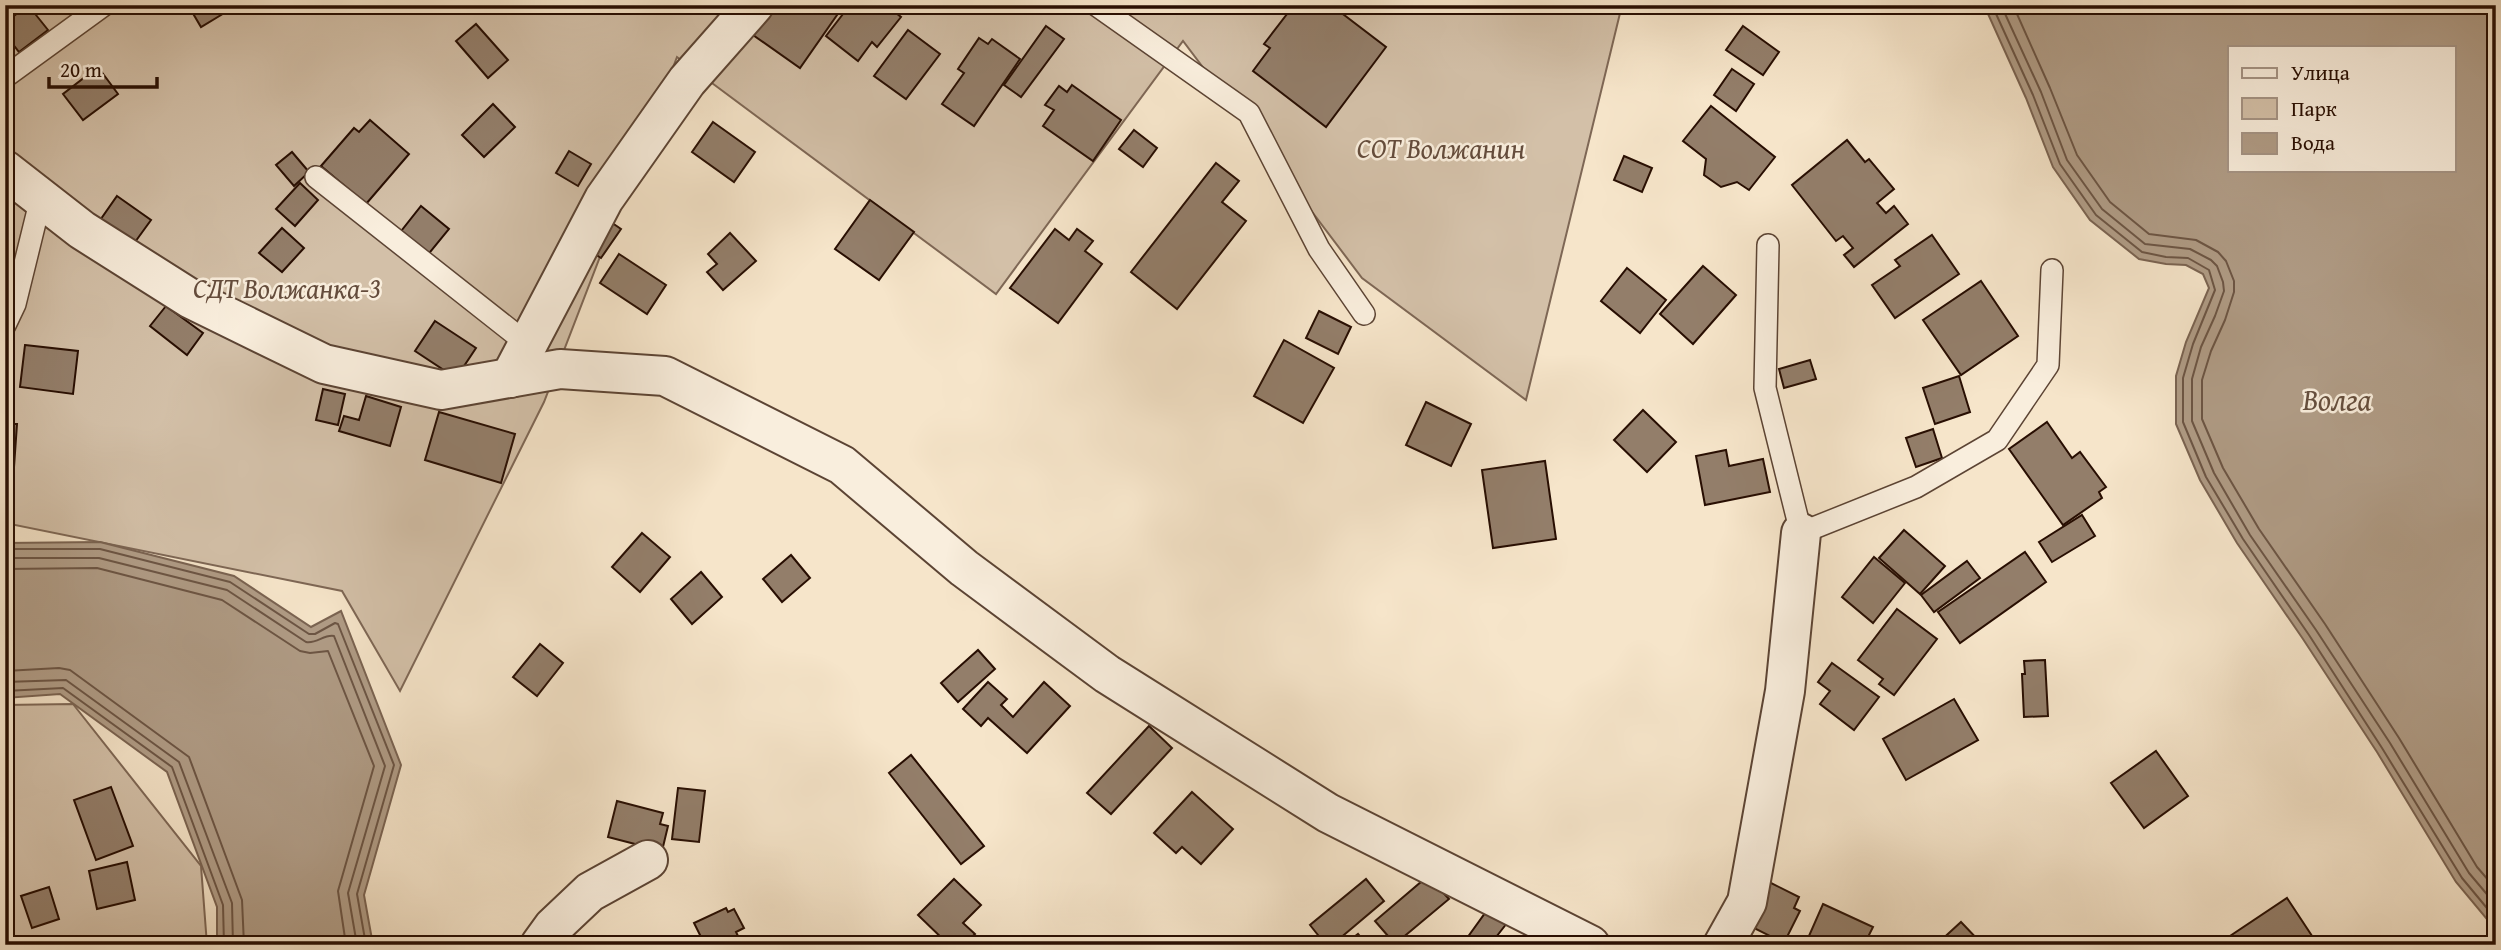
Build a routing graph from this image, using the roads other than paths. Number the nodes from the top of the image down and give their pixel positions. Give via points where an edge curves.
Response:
1 (104, 5) edge
2 (754, 5) edge
3 (1096, 5) edge
4 (5, 77) edge
5 (5, 170) edge
6 (316, 177) dead end
7 (41, 198) junction
8 (1768, 244) dead end
9 (2052, 270) dead end
10 (1364, 314) dead end
11 (5, 325) edge
12 (528, 344) junction
13 (560, 369) junction
14 (510, 378) junction
15 (1801, 533) junction
16 (648, 860) dead end
17 (540, 945) edge
18 (1590, 945) edge
19 (1723, 945) edge

1 - 4 lane
2 - 12 street via 687,81 604,199
3 - 10 lane via 1249,113 1319,249
5 - 7 street
6 - 12 lane
7 - 11 lane via 15,304
7 - 14 street via 82,230 191,299 324,364 441,390
8 - 15 lane via 1765,388
9 - 15 lane via 2048,365 1997,440 1916,487
12 - 13 lane
12 - 14 street
13 - 14 street
13 - 18 street via 665,376 842,465 964,568 1107,674 1328,813
15 - 19 street via 1785,691 1747,902
16 - 17 street via 590,892

